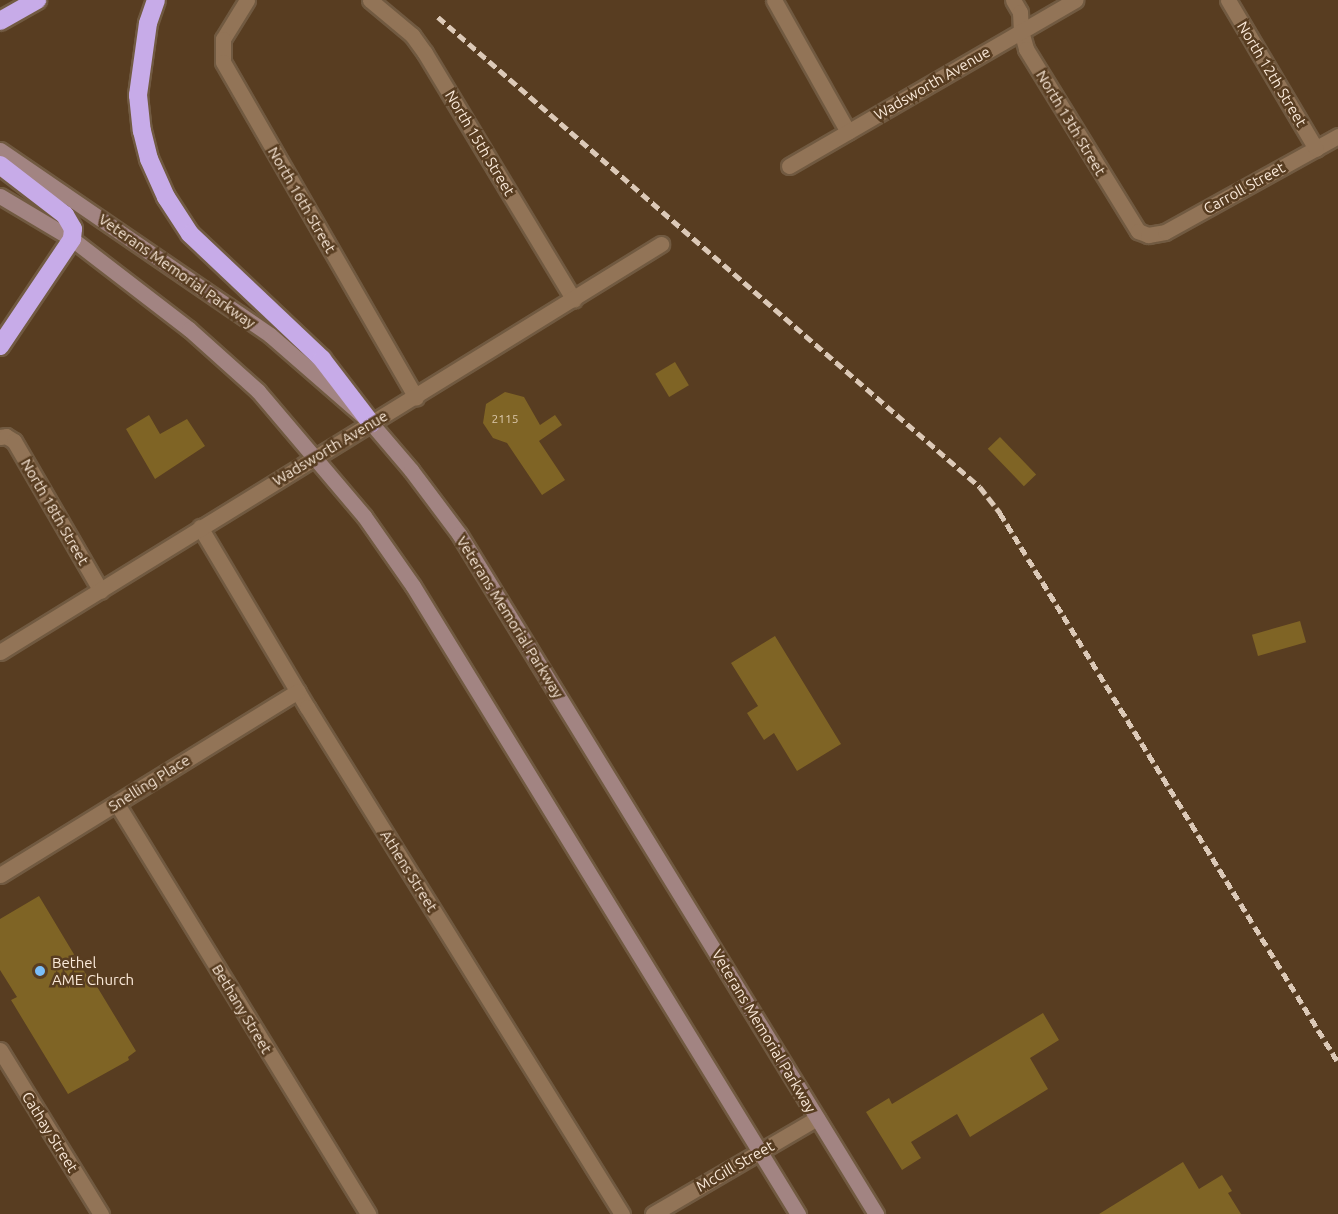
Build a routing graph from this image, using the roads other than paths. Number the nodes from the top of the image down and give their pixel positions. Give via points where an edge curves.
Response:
1 (37, 0) edge
2 (156, 0) edge
3 (247, 0) edge
4 (370, 0) edge
5 (774, 0) edge
6 (1013, 0) edge
7 (1075, 0) edge
8 (1227, 0) edge
9 (0, 21) edge
10 (1021, 31) junction
11 (848, 132) junction
12 (1338, 136) edge
13 (1316, 149) junction
14 (0, 150) edge
15 (0, 165) edge
16 (789, 166) dead end
17 (0, 196) edge
18 (1148, 235) joint
19 (72, 239) junction
20 (661, 244) dead end
21 (574, 300) junction
22 (0, 346) edge
23 (416, 397) junction
24 (371, 423) junction
25 (3, 437) edge
26 (315, 458) junction
27 (200, 527) junction
28 (101, 591) junction
29 (0, 652) edge
30 (298, 691) junction
31 (117, 804) junction
32 (0, 875) edge
33 (0, 1050) edge
34 (817, 1118) junction
35 (759, 1151) junction
36 (101, 1214) edge
37 (368, 1214) edge
38 (622, 1214) edge
39 (653, 1214) edge
40 (798, 1214) edge
41 (876, 1214) edge

1 - 9 highway
2 - 24 highway via 148,22 138,95 149,159 166,197 190,234 322,359
3 - 23 street, North 16th Street via 223,39 223,62
4 - 21 street, North 15th Street via 412,35 425,53
5 - 11 street
6 - 10 street, North 13th Street via 1020,12
7 - 10 street, Wadsworth Avenue
8 - 13 street, North 12th Street
10 - 11 street, Wadsworth Avenue
10 - 18 street, North 13th Street via 1026,50 1132,225
11 - 16 street, Wadsworth Avenue
12 - 13 street, Carroll Street
13 - 18 street, Carroll Street via 1165,232
14 - 24 street, Veterans Memorial Parkway via 270,335
15 - 19 highway via 65,215 74,229
17 - 19 street
19 - 22 highway
19 - 26 street via 189,329 258,391
20 - 21 street, Wadsworth Avenue
21 - 23 street, Wadsworth Avenue
23 - 24 street, Wadsworth Avenue
24 - 26 street, Wadsworth Avenue
24 - 34 street, Veterans Memorial Parkway via 459,534
25 - 28 street, North 18th Street via 14,441
26 - 27 street, Wadsworth Avenue
26 - 35 street via 364,516 413,586
27 - 28 street, Wadsworth Avenue
27 - 30 street, Athens Street
28 - 29 street, Wadsworth Avenue
30 - 31 street, Snelling Place
30 - 38 street, Athens Street
31 - 32 street, Snelling Place
31 - 37 street, Bethany Street
33 - 36 street, Cathay Street
34 - 35 street, McGill Street
34 - 41 street, Veterans Memorial Parkway
35 - 39 street, McGill Street
35 - 40 street

